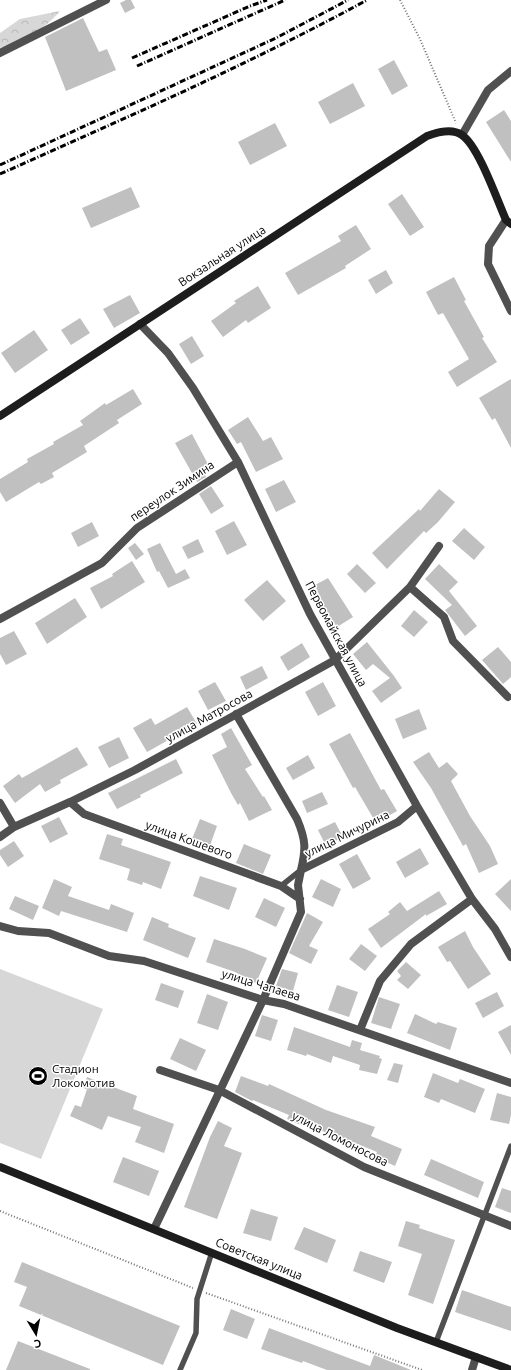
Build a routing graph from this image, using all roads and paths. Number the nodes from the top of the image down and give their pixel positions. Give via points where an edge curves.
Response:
1 (106, 0) edge
2 (400, 0) edge
3 (0, 54) edge
4 (511, 71) edge
5 (462, 135) junction
6 (509, 222) edge
7 (511, 311) edge
8 (140, 324) junction
9 (0, 416) edge
10 (238, 462) junction
11 (439, 546) dead end
12 (410, 587) junction
13 (0, 619) edge
14 (335, 660) junction
15 (508, 697) dead end
16 (236, 714) junction
17 (70, 802) junction
18 (0, 803) edge
19 (418, 806) junction
20 (14, 827) junction
21 (0, 837) edge
22 (301, 870) junction
23 (281, 886) junction
24 (300, 899) junction
25 (472, 899) junction
26 (0, 926) edge
27 (511, 957) edge
28 (263, 1000) junction
29 (360, 1030) junction
30 (160, 1070) dead end
31 (511, 1083) edge
32 (219, 1090) junction
33 (511, 1146) edge
34 (0, 1167) edge
35 (0, 1211) edge
36 (485, 1215) junction
37 (511, 1226) edge
38 (154, 1229) junction
39 (212, 1252) junction
40 (200, 1291) junction
41 (436, 1342) junction
42 (476, 1357) junction
43 (180, 1370) edge
44 (422, 1370) edge
45 (472, 1370) edge
46 (511, 1370) edge

1 - 3 street
2 - 5 path
4 - 5 street via 488,90
5 - 6 street via 473,146
5 - 8 street, Вокзальная улица via 444,131 427,136
6 - 7 street via 489,246 488,264
8 - 9 street, Вокзальная улица
8 - 10 street, Первомайская улица via 168,353 193,388
10 - 13 street, переулок Зимина via 137,528 102,563
10 - 14 street, Первомайская улица via 310,614
11 - 12 street, улица Матросова
12 - 14 street, улица Матросова
12 - 15 street via 444,617 453,641
14 - 16 street, улица Матросова
14 - 19 street, Первомайская улица
16 - 17 street, улица Матросова via 136,770
16 - 22 street via 305,836
17 - 20 street, улица Матросова
17 - 23 street, улица Кошевого via 84,814
18 - 20 street
19 - 22 street, улица Мичурина via 398,822
19 - 25 street, Первомайская улица
20 - 21 street, улица Матросова
22 - 23 lane
22 - 24 street, улица Мичурина via 298,886
23 - 24 street, улица Кошевого
24 - 28 street, улица Мичурина via 301,912
25 - 27 street, Первомайская улица via 495,929
25 - 29 street via 411,944 380,981
26 - 28 street, улица Чапаева via 18,931 49,933 109,956 144,961
28 - 29 street, улица Чапаева via 284,1004
28 - 32 street, улица Мичурина
29 - 31 street, улица Чапаева
30 - 32 street, улица Ломоносова
32 - 36 street, улица Ломоносова via 364,1167
32 - 38 street, улица Мичурина
33 - 36 lane
34 - 38 street, Советская улица
35 - 40 path
36 - 37 street, улица Ломоносова
36 - 41 lane
38 - 39 street, Советская улица
39 - 40 lane
39 - 41 street, Советская улица
40 - 43 lane via 197,1299 196,1333
40 - 44 path
41 - 42 street, Советская улица
42 - 45 street
42 - 46 street, Советская улица

